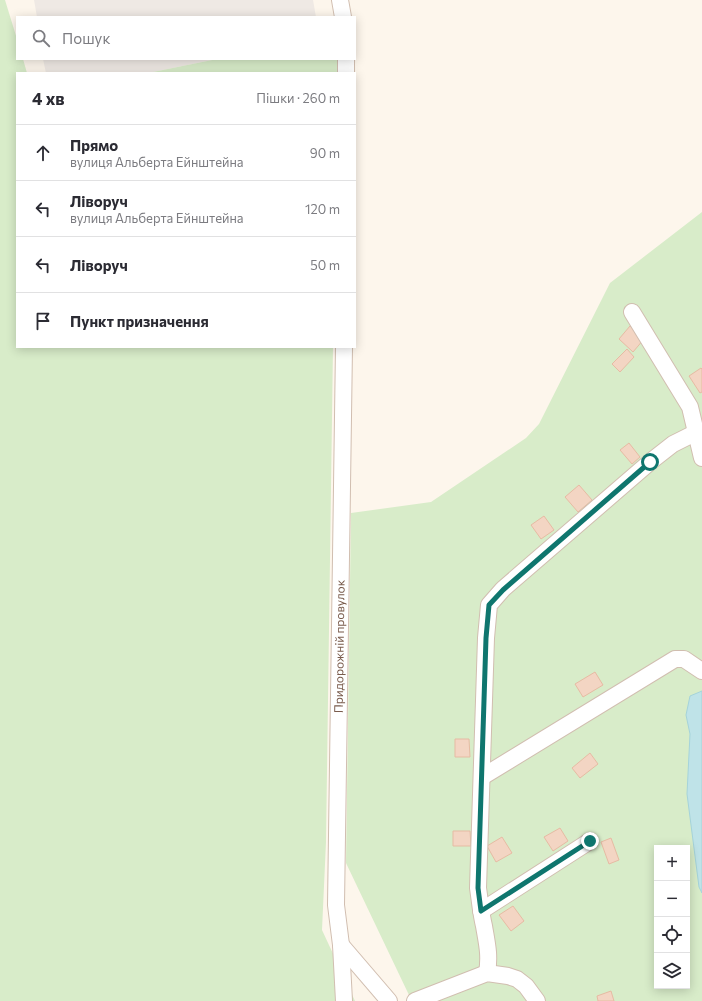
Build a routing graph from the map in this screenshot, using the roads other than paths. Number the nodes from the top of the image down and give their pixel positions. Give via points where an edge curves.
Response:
1 (340, 0) edge
2 (343, 16) edge
3 (346, 60) edge
4 (346, 72) edge
5 (632, 312) dead end
6 (344, 348) edge
7 (695, 433) junction
8 (702, 458) edge
9 (702, 671) edge
10 (482, 777) junction
11 (590, 841) dead end
12 (481, 911) junction
13 (341, 945) junction
14 (488, 973) junction
15 (344, 1001) edge
16 (389, 1001) edge
17 (415, 1001) edge
18 (537, 1001) edge

1 - 2 street
3 - 4 street
5 - 7 street via 690,407
6 - 13 street, Придорожній провулок via 336,905
7 - 8 street
7 - 10 street via 673,444 650,462 489,605
9 - 10 street via 684,659 675,659
10 - 12 street via 478,888
11 - 12 street
12 - 14 street via 488,946
13 - 15 street, Придорожній провулок
13 - 16 street
14 - 17 street
14 - 18 street via 517,979

